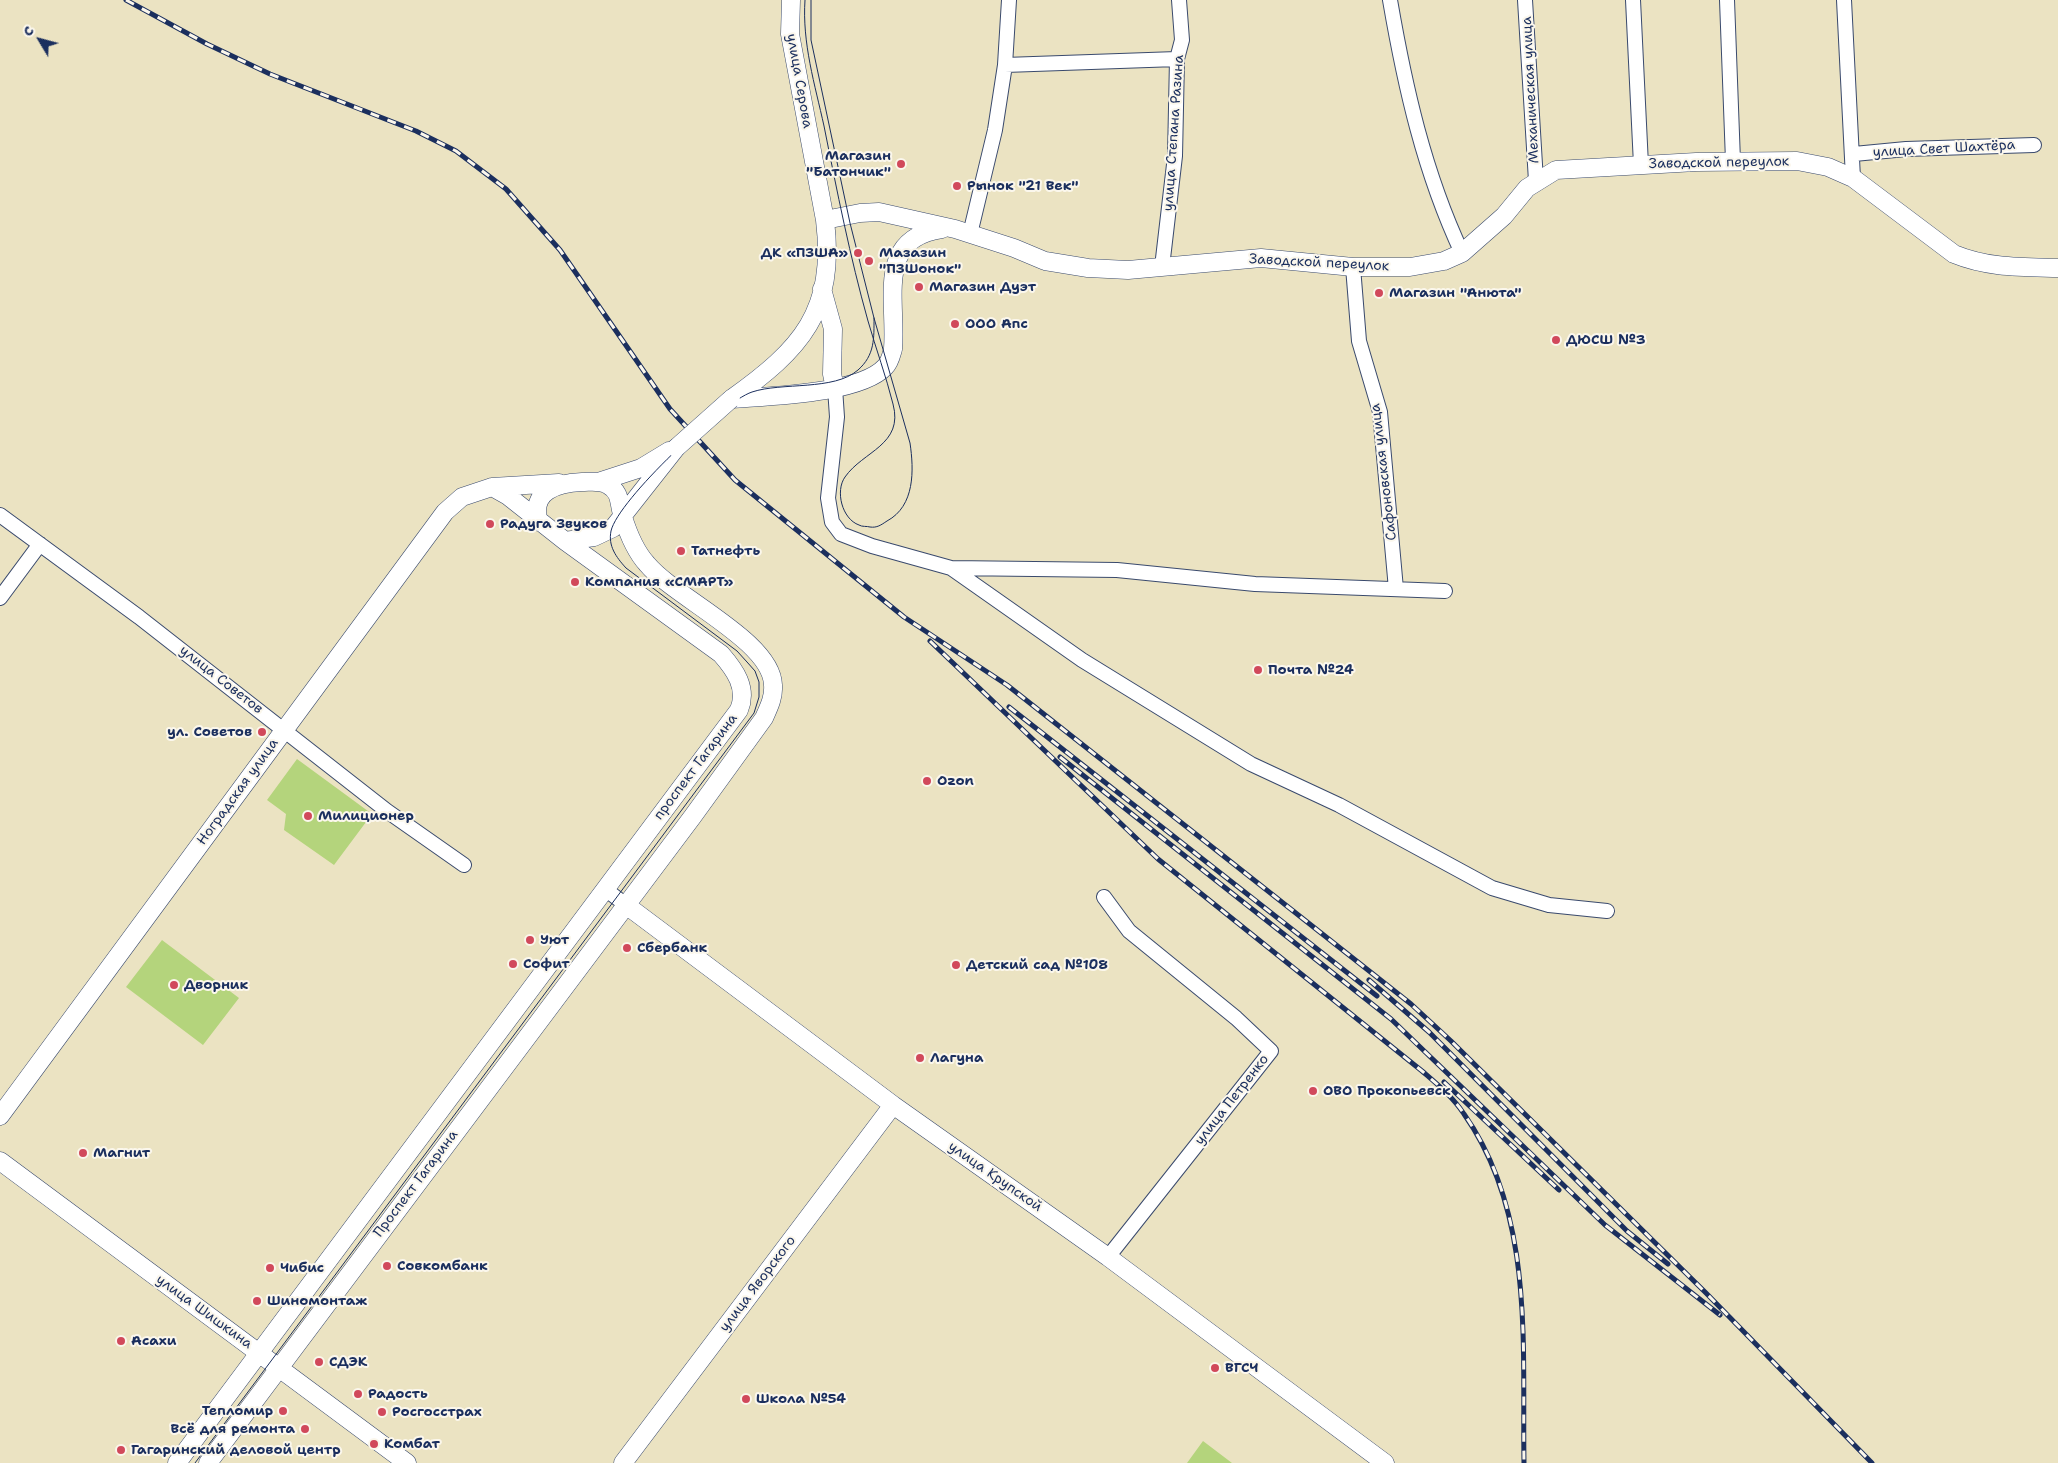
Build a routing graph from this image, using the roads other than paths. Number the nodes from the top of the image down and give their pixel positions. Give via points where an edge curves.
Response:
1 (791, 0) edge
2 (1010, 0) edge
3 (1179, 0) edge
4 (1390, 0) edge
5 (1526, 0) edge
6 (1634, 0) edge
7 (1727, 0) edge
8 (1844, 0) edge
9 (1177, 60) junction
10 (1005, 64) junction
11 (2034, 145) dead end
12 (1854, 154) junction
13 (1733, 161) junction
14 (1641, 164) junction
15 (1853, 178) junction
16 (1536, 181) junction
17 (824, 220) junction
18 (950, 228) junction
19 (970, 234) junction
20 (1462, 253) junction
21 (1162, 267) junction
22 (1352, 267) junction
23 (2058, 268) edge
24 (822, 289) junction
25 (835, 388) junction
26 (731, 399) junction
27 (676, 448) junction
28 (600, 481) junction
29 (562, 483) junction
30 (492, 487) junction
31 (0, 515) edge
32 (622, 516) junction
33 (539, 522) junction
34 (565, 541) junction
35 (40, 544) junction
36 (951, 568) junction
37 (1396, 589) junction
38 (1445, 591) dead end
39 (0, 598) edge
40 (284, 730) junction
41 (464, 865) dead end
42 (605, 889) junction
43 (1104, 898) dead end
44 (626, 905) junction
45 (1607, 911) dead end
46 (572, 933) joint
47 (893, 1105) junction
48 (0, 1116) edge
49 (0, 1161) edge
50 (1108, 1257) junction
51 (260, 1352) junction
52 (279, 1366) junction
53 (177, 1463) edge
54 (208, 1463) edge
55 (407, 1463) edge
56 (623, 1463) edge
57 (1385, 1463) edge

1 - 17 main road, улица Серова via 792,48
2 - 10 street
3 - 9 street, улица Степана Разина via 1182,40
4 - 20 street via 1403,79 1428,168
5 - 16 street, Механическая улица
6 - 14 street
7 - 13 street
8 - 12 street, улица Свет Шахтёра
9 - 10 street
9 - 21 street, улица Степана Разина via 1175,156
10 - 19 street via 995,130
11 - 12 street, улица Свет Шахтёра
12 - 15 street, улица Свет Шахтёра
13 - 14 main road, Заводской переулок
13 - 15 main road, Заводской переулок via 1797,161 1828,167
14 - 16 main road, Заводской переулок via 1556,170
15 - 23 main road, Заводской переулок via 1954,254 2002,267
16 - 20 main road, Заводской переулок via 1504,216
17 - 18 main road, Заводской переулок via 860,212 879,212
17 - 24 main road, улица Серова via 827,260
18 - 19 main road, Заводской переулок
18 - 25 main road via 927,231 913,237 897,260 893,273 893,349 886,366 859,382
19 - 21 main road, Заводской переулок via 1045,261 1088,268 1128,270
20 - 22 main road, Заводской переулок via 1444,261 1410,267
21 - 22 main road, Заводской переулок via 1261,258
22 - 37 street, Сафоновская улица via 1359,341 1380,412
24 - 25 main road via 833,329 832,374
24 - 26 main road, улица Серова via 812,318 793,348 773,368
25 - 26 main road
25 - 36 street via 836,417 828,498 832,522 841,534 850,538
26 - 27 main road, улица Серова, bridge
27 - 28 main road via 641,468
27 - 32 main road
28 - 29 main road
28 - 32 main road via 619,494
29 - 30 main road, Ноградская улица
29 - 33 main road via 540,498 536,512
30 - 33 main road
30 - 40 main road, Ноградская улица via 462,497 445,512
31 - 35 street, улица Советов
32 - 34 main road via 608,532 587,539
32 - 44 main road, проспект Гагарина via 647,565 743,638 763,659 774,684 764,718
33 - 34 main road
34 - 42 main road, проспект Гагарина via 715,648 735,672 743,692 739,710
35 - 39 street
35 - 40 street, улица Советов
36 - 37 street via 1117,570 1254,584
36 - 45 street via 1082,660 1251,764 1492,888 1549,905
37 - 38 street
40 - 41 street, улица Советов via 387,811
40 - 48 main road, Ноградская улица
42 - 44 street, улица Крупской
42 - 46 main road, проспект Гагарина
43 - 50 street, улица Петренко via 1129,931 1236,1018 1271,1051
44 - 47 main road, улица Крупской
44 - 52 main road, Проспект Гагарина
46 - 51 main road, Проспект Гагарина
47 - 50 main road, улица Крупской
47 - 56 main road, улица Яворского
49 - 51 main road, улица Шишкина
50 - 57 main road, улица Крупской
51 - 52 main road, улица Шишкина
51 - 53 main road, Проспект Гагарина
52 - 54 main road, Проспект Гагарина
52 - 55 main road, улица Шишкина

